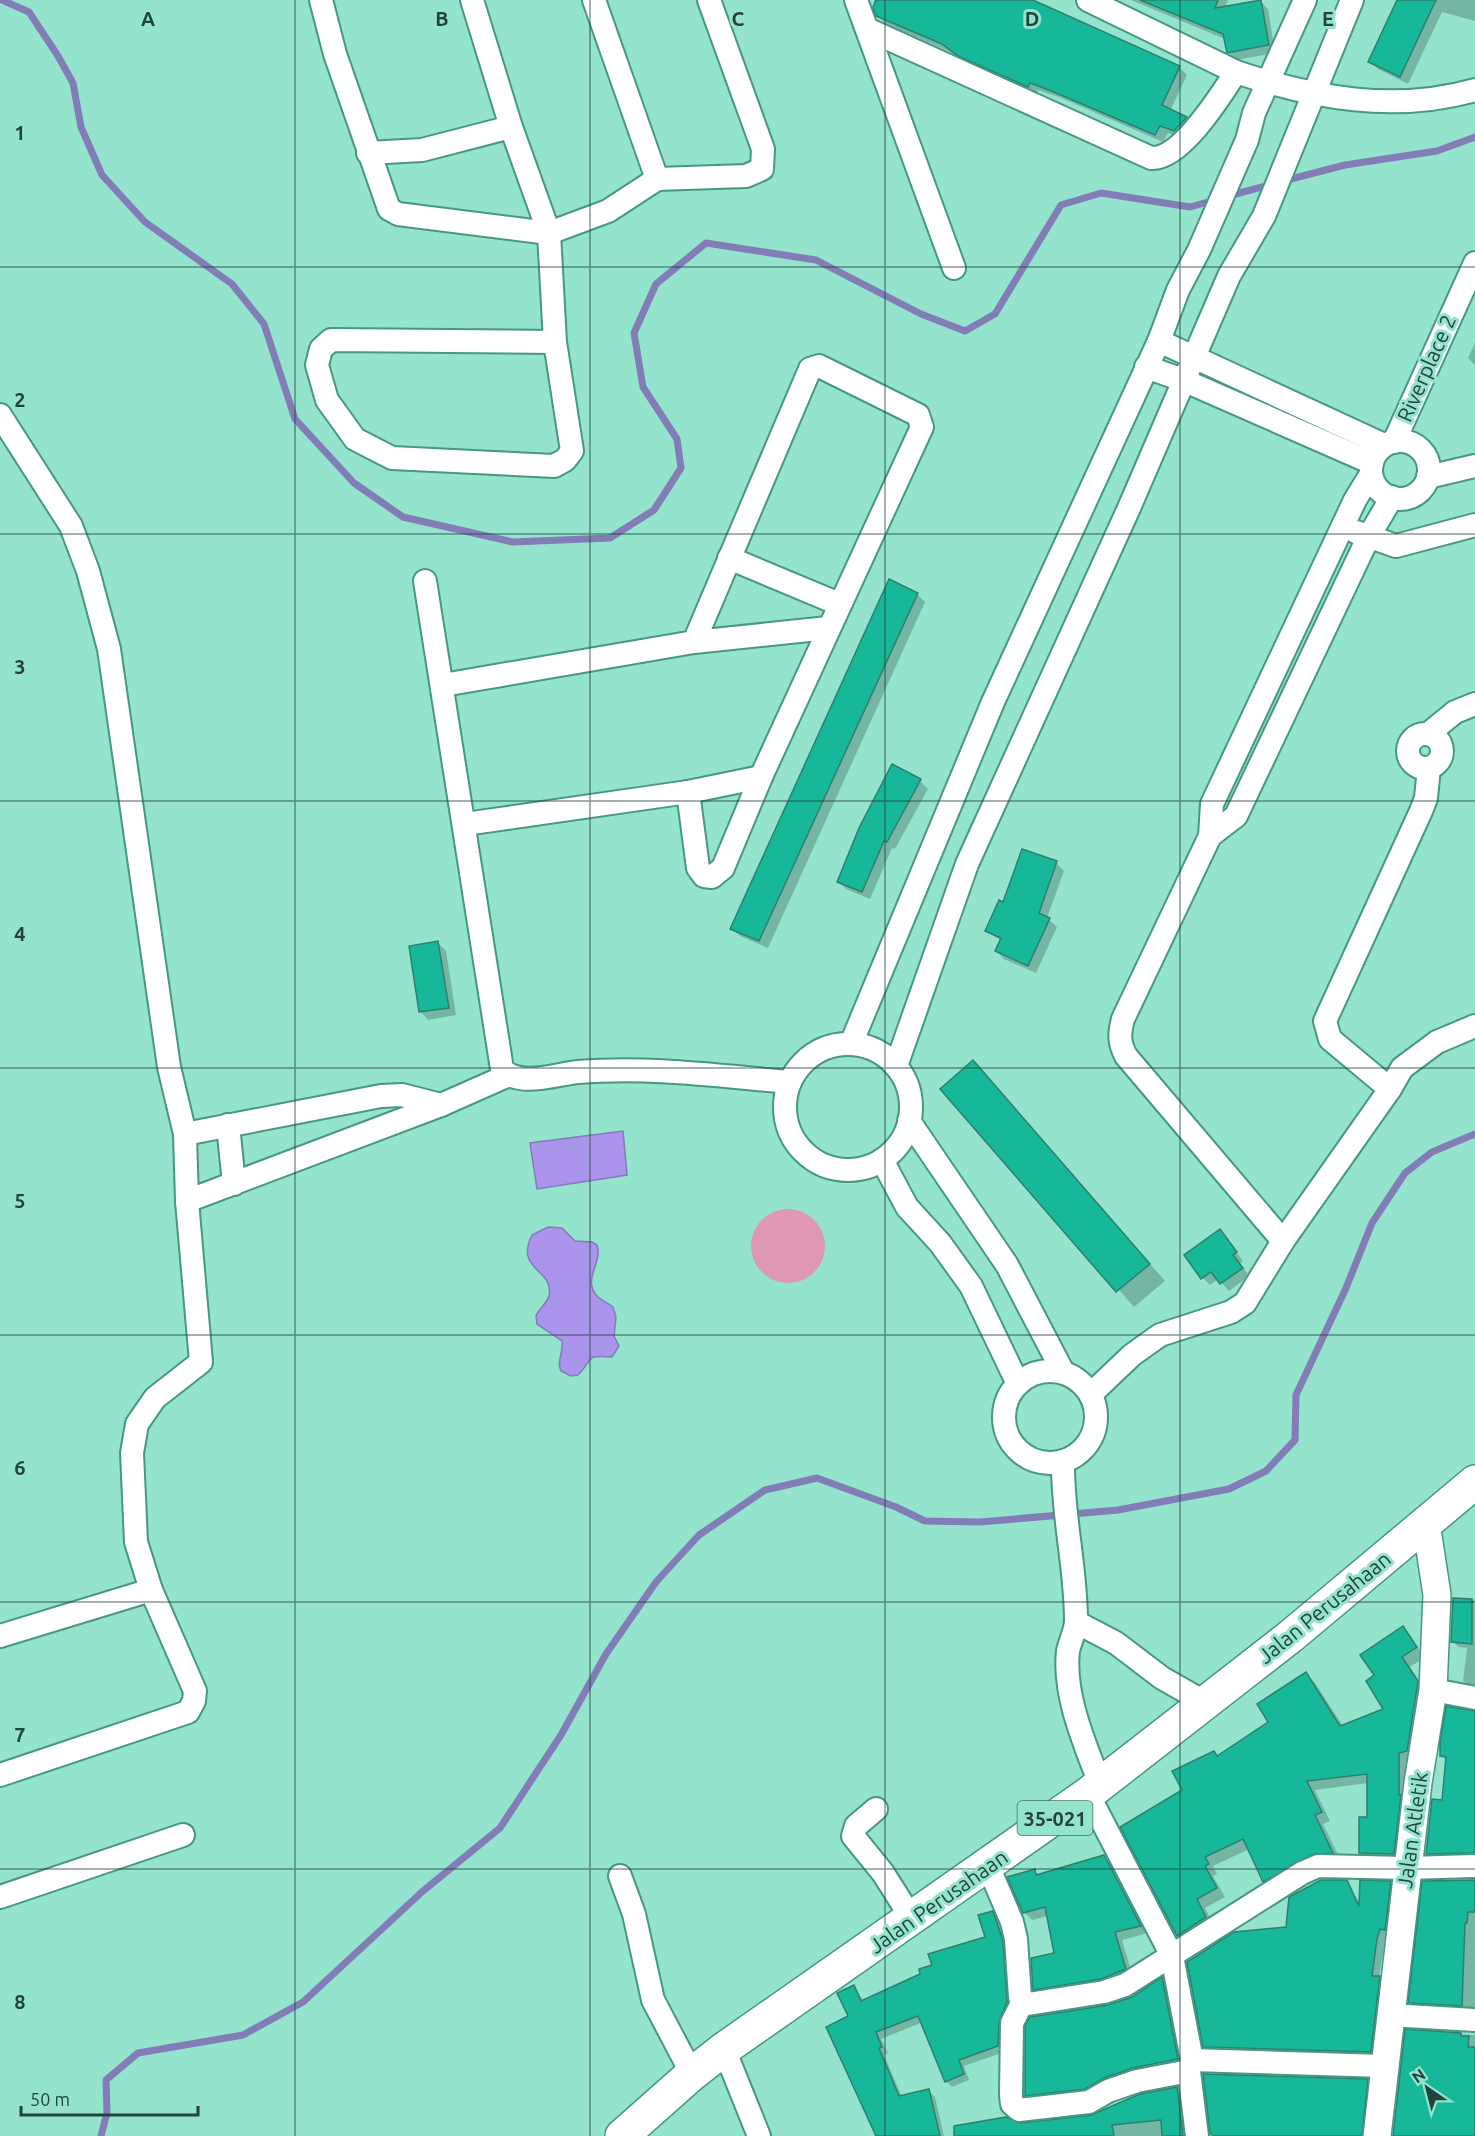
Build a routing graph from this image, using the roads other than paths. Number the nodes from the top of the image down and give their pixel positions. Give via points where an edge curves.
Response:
1 (321, 0) edge
2 (472, 0) edge
3 (594, 0) edge
4 (709, 0) edge
5 (856, 0) edge
6 (1088, 0) edge
7 (1305, 0) edge
8 (1352, 0) edge
9 (867, 29) junction
10 (1236, 72) junction
11 (1268, 82) junction
12 (1475, 90) edge
13 (1313, 95) junction
14 (511, 127) junction
15 (368, 153) junction
16 (657, 179) junction
17 (549, 233) junction
18 (1475, 263) edge
19 (954, 268) dead end
20 (1158, 341) junction
21 (555, 342) junction
22 (1193, 356) junction
23 (1146, 367) junction
24 (1183, 380) junction
25 (0, 415) edge
26 (1380, 456) junction
27 (1475, 465) edge
28 (1428, 477) junction
29 (1392, 498) junction
30 (1344, 525) junction
31 (1475, 525) edge
32 (1368, 538) junction
33 (729, 558) junction
34 (425, 581) dead end
35 (839, 604) junction
36 (828, 628) junction
37 (694, 642) junction
38 (443, 685) junction
39 (1475, 704) edge
40 (761, 777) junction
41 (687, 792) junction
42 (465, 824) junction
43 (1210, 836) junction
44 (1475, 1026) edge
45 (851, 1044) junction
46 (896, 1066) junction
47 (509, 1075) junction
48 (790, 1082) junction
49 (1390, 1089) junction
50 (441, 1106) junction
51 (909, 1121) junction
52 (228, 1125) junction
53 (185, 1134) junction
54 (882, 1160) junction
55 (234, 1184) junction
56 (187, 1201) junction
57 (1283, 1241) junction
58 (1063, 1372) junction
59 (1018, 1384) junction
60 (1091, 1394) junction
61 (1063, 1461) junction
62 (1475, 1482) edge
63 (1426, 1523) junction
64 (151, 1590) junction
65 (1076, 1622) junction
66 (0, 1636) edge
67 (1433, 1690) junction
68 (1475, 1698) edge
69 (1206, 1703) junction
70 (0, 1775) edge
71 (1094, 1789) junction
72 (876, 1809) dead end
73 (183, 1835) dead end
74 (988, 1866) junction
75 (1475, 1866) edge
76 (1407, 1868) junction
77 (620, 1876) dead end
78 (0, 1897) edge
79 (912, 1919) junction
80 (1172, 1956) junction
81 (1022, 2003) junction
82 (1389, 2015) junction
83 (1475, 2020) edge
84 (724, 2049) junction
85 (1190, 2066) junction
86 (1384, 2066) junction
87 (692, 2074) junction
88 (622, 2136) edge
89 (759, 2136) edge
90 (1197, 2136) edge
91 (1377, 2136) edge

1 - 15 street
2 - 14 street
3 - 16 street
4 - 16 street via 763,149 763,165 746,176
5 - 9 street
6 - 10 street
7 - 11 street
8 - 13 street
9 - 10 street via 1151,158 1168,155 1182,142
9 - 19 street
10 - 11 street
11 - 13 street
11 - 20 street
12 - 13 street via 1452,96 1369,101
13 - 22 street via 1264,216 1229,276
14 - 15 street via 422,150
14 - 17 street
15 - 17 street via 383,199 393,213
16 - 17 street via 615,207
17 - 21 street
18 - 26 street, Riverplace 2
20 - 22 street
20 - 23 street
21 - 21 street via 573,444 565,460 554,465 392,458 355,439 327,400 317,365 321,349 331,339
22 - 24 street
22 - 26 street
23 - 24 street
23 - 45 street via 993,702
24 - 26 street
24 - 46 street via 967,864
25 - 53 street via 71,526 88,571 109,650 168,1067
26 - 28 street via 1403,441 1421,449
26 - 29 street via 1382,493
26 - 30 street, Riverplace 2
27 - 28 street
28 - 29 street via 1425,485 1410,497
29 - 32 street
30 - 32 street
30 - 43 street, Riverplace 2 via 1212,804
31 - 32 street via 1396,546
32 - 43 street via 1236,816
33 - 35 street
33 - 35 street via 809,370 819,366 916,412 923,424
33 - 37 street
34 - 38 street
35 - 36 street
36 - 37 street
36 - 40 street
37 - 38 street
38 - 42 street
39 - 49 street via 1455,712 1428,734 1438,740 1442,750 1439,762 1429,768 1421,811 1324,1021 1330,1039
40 - 41 street
40 - 41 street via 723,868 712,877 704,876 698,868
41 - 42 street
42 - 47 street via 500,1065
43 - 57 street via 1123,1019 1120,1039 1126,1056 1166,1106
44 - 49 street via 1437,1042 1402,1068
45 - 46 street via 868,1047
45 - 48 street via 815,1053
46 - 51 street via 909,1090
47 - 48 street via 526,1078 647,1069
47 - 50 street
48 - 54 street via 786,1122 806,1155 817,1163 843,1170
49 - 57 street
50 - 52 street via 402,1095 381,1096
50 - 55 street
51 - 54 street via 903,1137
51 - 58 street via 1007,1265
52 - 53 street
52 - 55 street
53 - 56 street
54 - 59 street via 908,1207 971,1286
55 - 56 street
56 - 64 street via 201,1362 155,1398 136,1424 132,1453 136,1542
57 - 60 street via 1256,1288 1238,1309 1160,1335
58 - 59 street via 1039,1372
58 - 60 street via 1079,1380
59 - 61 street via 1006,1403 1007,1436 1030,1459
60 - 61 street via 1096,1410 1092,1434 1078,1453
61 - 65 street
62 - 63 main road, Jalan Perusahaan / 35-021
63 - 67 street, Jalan Atletik via 1437,1595
63 - 69 main road, Jalan Perusahaan / 35-021
64 - 66 street
64 - 70 street via 195,1691 188,1712
65 - 69 street via 1116,1643 1162,1678
65 - 71 street via 1068,1651 1071,1694
67 - 68 street
67 - 76 street, Jalan Atletik
69 - 71 main road, Jalan Perusahaan / 35-021
71 - 74 main road, Jalan Perusahaan / 35-021
71 - 80 street
72 - 79 street via 856,1826 853,1836 883,1873
73 - 78 street
74 - 79 main road, Jalan Perusahaan / 35-021
74 - 81 street via 1012,1922
75 - 76 street
76 - 80 street via 1318,1866
76 - 82 street, Jalan Atletik
77 - 87 street via 634,1914 653,2000
79 - 84 main road, Jalan Perusahaan / 35-021
80 - 81 street via 1116,1989
80 - 85 street
81 - 85 street via 1012,2023 1011,2096 1012,2104 1019,2110 1089,2102 1108,2091
82 - 83 street
82 - 86 street, Jalan Atletik
84 - 87 main road, Jalan Perusahaan / 35-021
84 - 89 street
85 - 86 street
85 - 90 street
86 - 91 street, Jalan Atletik
87 - 88 main road, Jalan Perusahaan / 35-021

